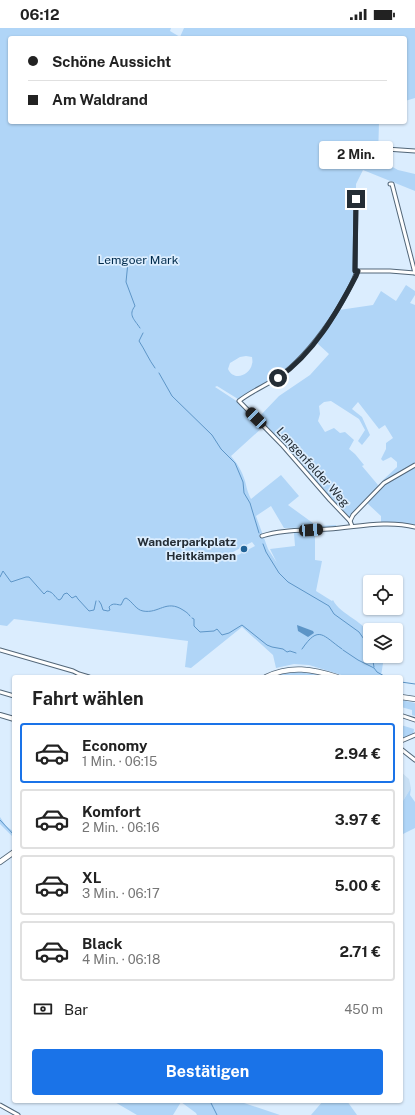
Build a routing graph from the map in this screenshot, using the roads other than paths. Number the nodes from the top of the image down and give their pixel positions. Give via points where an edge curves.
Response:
1 (415, 151) edge
2 (382, 152) dead end
3 (390, 184) dead end
4 (356, 199) dead end
5 (356, 271) junction
6 (415, 273) edge
7 (415, 465) edge
8 (350, 521) junction
9 (352, 526) junction
10 (415, 527) edge
11 (262, 536) dead end
12 (0, 650) edge
13 (77, 675) edge
14 (271, 675) edge
15 (330, 675) edge
16 (0, 692) edge
17 (12, 695) edge
18 (403, 696) edge
19 (415, 699) edge
20 (0, 715) edge
21 (403, 716) dead end
22 (12, 718) edge
23 (415, 720) edge
24 (415, 736) edge
25 (403, 740) edge
26 (403, 751) edge
27 (415, 760) edge
28 (12, 853) edge
29 (0, 862) edge
30 (0, 1104) edge
31 (18, 1115) edge

1 - 2 street via 386,149
3 - 6 street
4 - 5 street
5 - 6 street
5 - 8 street, Langenfelder Weg via 344,300 318,340 284,373 239,401 274,435
7 - 8 street via 384,483 357,510
8 - 9 street, Langenfelder Weg
9 - 10 street
9 - 11 street via 274,532
12 - 13 street via 73,670
14 - 15 main road via 284,670 304,669
16 - 17 street
18 - 19 main road
20 - 22 main road
21 - 23 street
24 - 25 street
26 - 27 street
28 - 29 main road
30 - 31 street

